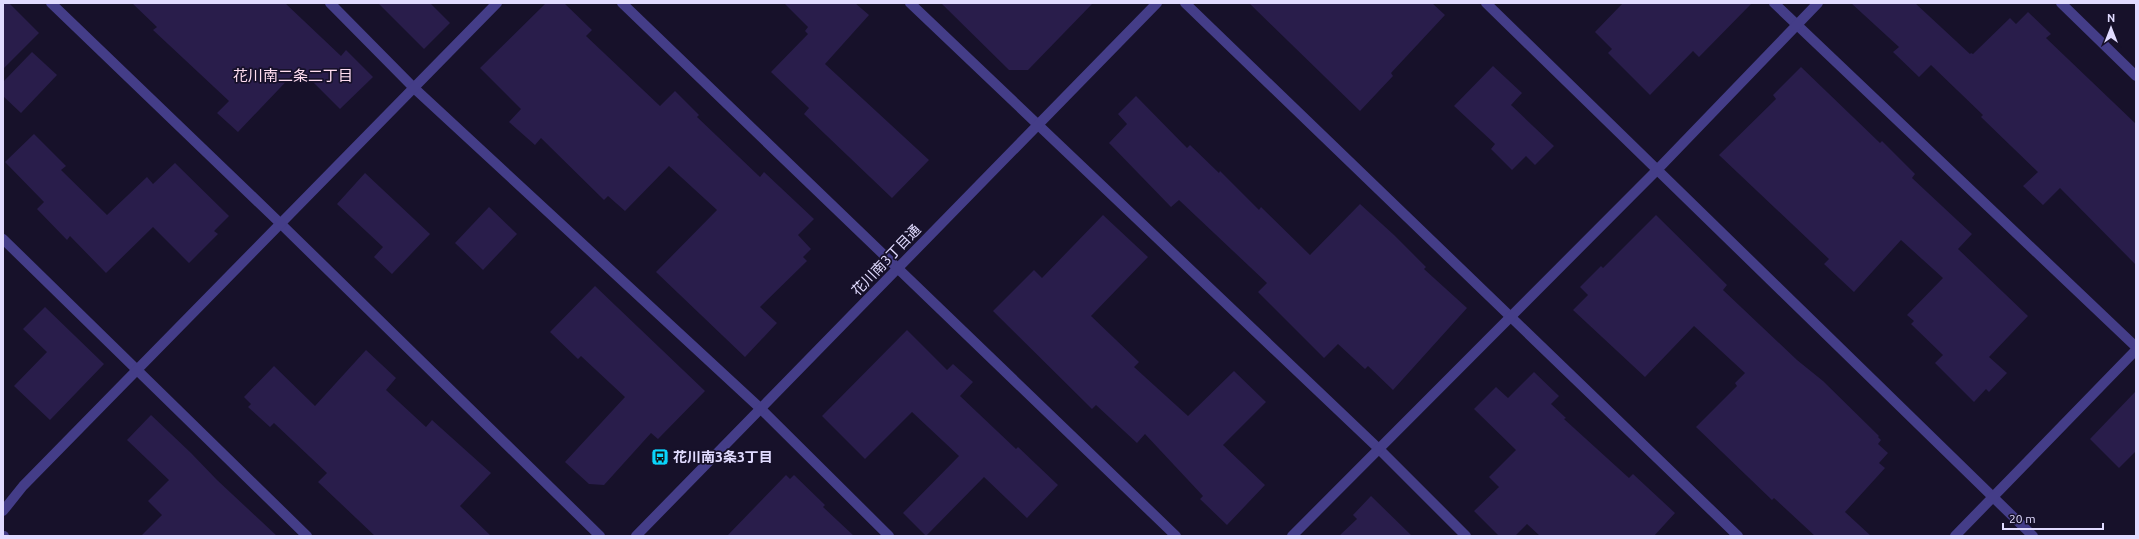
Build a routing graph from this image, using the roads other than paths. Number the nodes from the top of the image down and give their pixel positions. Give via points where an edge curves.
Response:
1 (51, 3) edge
2 (330, 3) edge
3 (497, 3) edge
4 (622, 3) edge
5 (910, 3) edge
6 (1157, 3) edge
7 (1185, 3) edge
8 (1486, 3) edge
9 (1774, 3) edge
10 (1818, 3) edge
11 (2061, 3) edge
12 (1796, 26) junction
13 (2136, 76) edge
14 (414, 88) junction
15 (1038, 125) junction
16 (1657, 170) junction
17 (281, 224) junction
18 (3, 239) edge
19 (898, 267) junction
20 (1511, 316) junction
21 (2136, 348) edge
22 (138, 371) junction
23 (760, 408) junction
24 (1379, 449) junction
25 (1993, 497) junction
26 (3, 511) edge
27 (307, 536) edge
28 (600, 536) edge
29 (636, 536) edge
30 (889, 536) edge
31 (1176, 536) edge
32 (1292, 536) edge
33 (1466, 536) edge
34 (1738, 536) edge
35 (1955, 536) edge
36 (2033, 536) edge

1 - 17 street
2 - 14 street
3 - 14 street
4 - 19 street
5 - 15 street
6 - 15 street, 花川南3丁目通
7 - 20 street
8 - 16 street
9 - 12 street
10 - 12 street
11 - 13 street
12 - 16 street
12 - 21 street
14 - 17 street
14 - 23 street
15 - 19 street, 花川南3丁目通
15 - 24 street
16 - 20 street
16 - 25 street
17 - 22 street
17 - 28 street
18 - 22 street
19 - 23 street, 花川南3丁目通
19 - 31 street
20 - 24 street
20 - 34 street
21 - 25 street
22 - 26 street via 23,486
22 - 27 street
23 - 29 street, 花川南3丁目通
23 - 30 street
24 - 32 street
24 - 33 street
25 - 35 street
25 - 36 street

